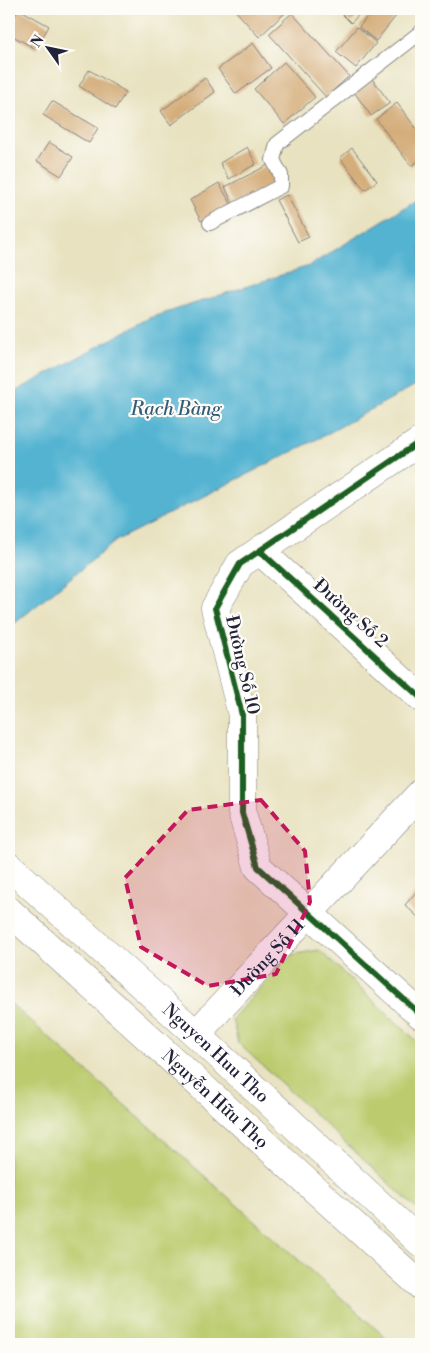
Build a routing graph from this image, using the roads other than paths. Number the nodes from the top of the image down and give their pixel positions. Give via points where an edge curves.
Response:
1 (421, 32) edge
2 (210, 223) dead end
3 (421, 442) edge
4 (260, 551) junction
5 (421, 698) edge
6 (421, 793) edge
7 (9, 866) edge
8 (9, 911) edge
9 (309, 912) junction
10 (421, 1014) edge
11 (196, 1034) junction
12 (421, 1243) edge
13 (421, 1286) edge

1 - 2 lane via 277,144 273,160 281,175 281,186
3 - 4 street, Đường Số 10
4 - 5 street, Đường Số 2
4 - 9 street, Đường Số 10 via 240,564 215,608 242,715 242,813 258,867
6 - 9 street, Đường Số 11
7 - 11 street, Nguyen Huu Tho
8 - 13 street, Nguyễn Hữu Thọ
9 - 10 street, Đường Số 10
9 - 11 street, Đường Số 11
11 - 12 street, Nguyen Huu Tho

